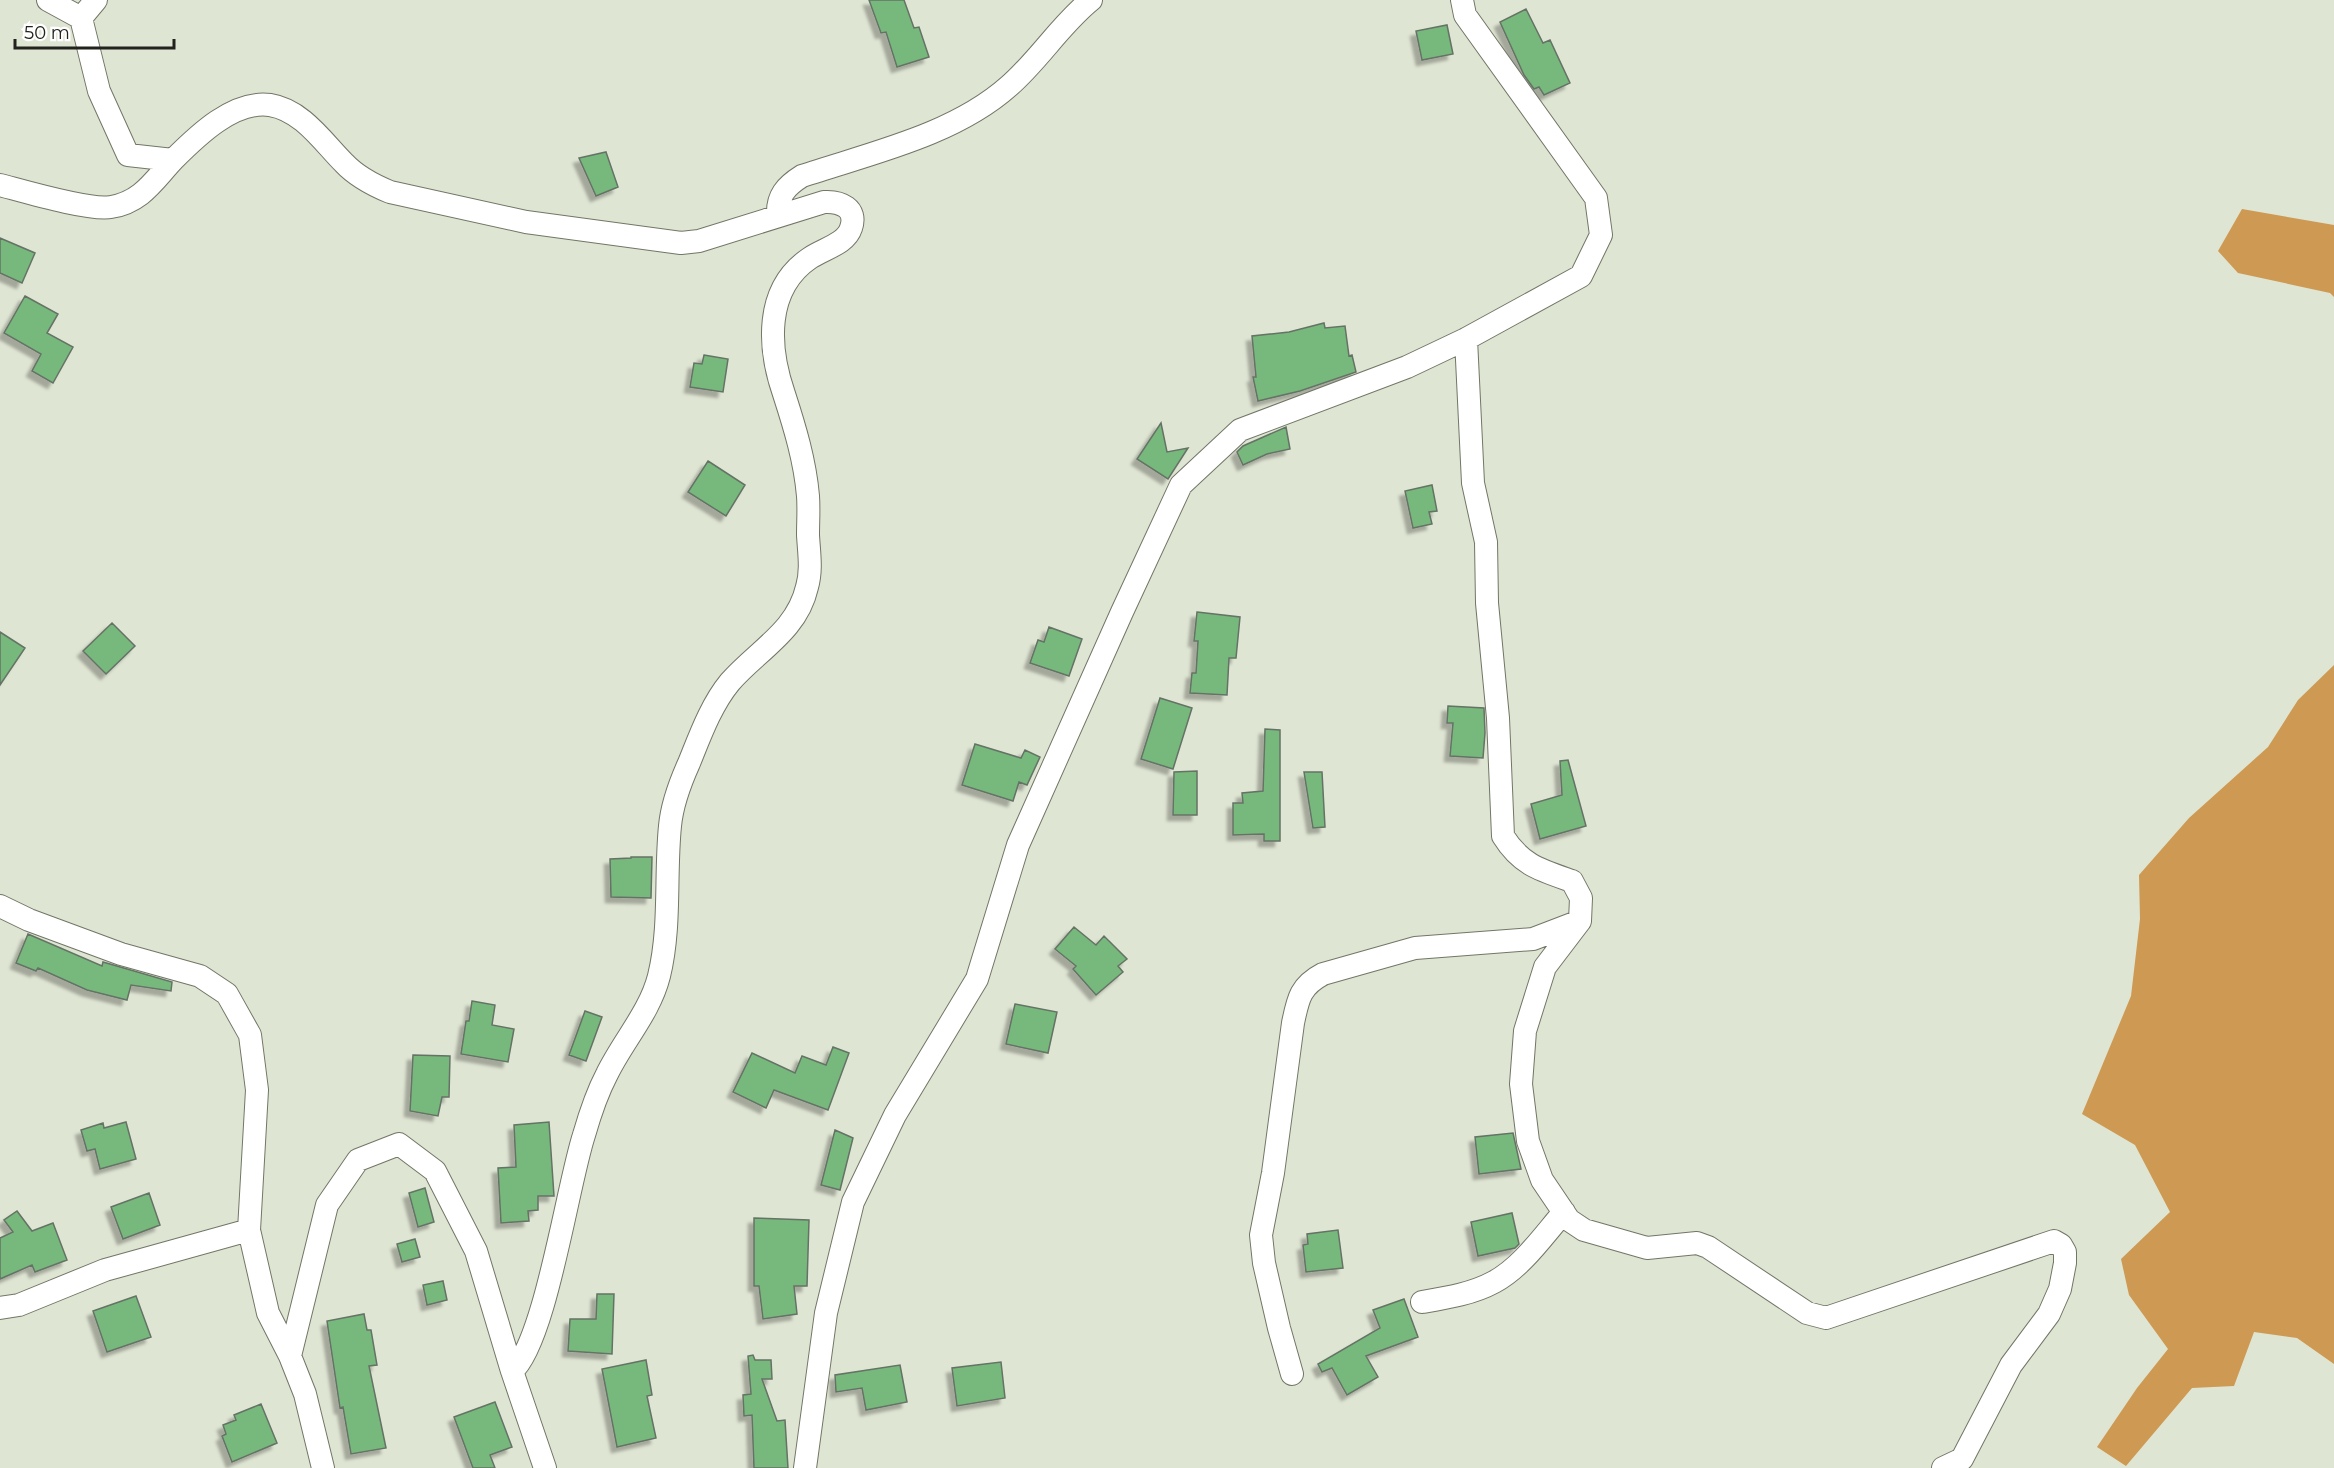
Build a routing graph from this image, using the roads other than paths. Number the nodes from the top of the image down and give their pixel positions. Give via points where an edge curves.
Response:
1 (48, 0) edge
2 (96, 0) edge
3 (1091, 0) edge
4 (1462, 0) edge
5 (81, 18) junction
6 (173, 160) junction
7 (0, 185) edge
8 (778, 215) junction
9 (1466, 339) junction
10 (0, 906) edge
11 (1580, 921) junction
12 (1564, 1212) junction
13 (249, 1230) junction
14 (1422, 1302) dead end
15 (0, 1308) edge
16 (290, 1356) junction
17 (512, 1371) junction
18 (1292, 1374) dead end
19 (323, 1468) edge
20 (545, 1468) edge
21 (805, 1468) edge
22 (1943, 1468) edge

1 - 5 street
2 - 5 street
3 - 8 street via 989,102 945,128 802,176 780,196
4 - 9 street via 1465,15 1596,198 1601,235 1581,276
5 - 6 street via 99,91 128,155
6 - 7 street via 135,200 109,208
6 - 8 street via 212,125 231,114 250,106 270,105 299,118 358,176 390,192 526,222 681,243 699,241
8 - 17 street via 837,201 851,213 852,223 842,239 810,257 786,281 774,319 775,364 805,470 810,571 807,589 793,621 733,679 713,707 679,787 670,823 664,954 658,981 593,1105 545,1294 526,1353
9 - 11 street via 1473,483 1486,542 1503,836 1513,852 1537,869 1572,881 1581,898
9 - 21 street via 1407,368 1240,430 1181,485 1018,845 977,979 895,1115 854,1202 826,1313
10 - 13 street via 121,954 200,976 227,994 250,1035 257,1090
11 - 12 street via 1545,967 1525,1031 1521,1084 1528,1141 1542,1180
11 - 18 street via 1533,939 1414,948 1323,974 1303,990 1293,1023 1274,1173 1261,1235 1264,1263
12 - 14 street via 1511,1271 1494,1282 1470,1292
12 - 22 street via 1584,1230 1647,1248 1697,1242 1708,1246 1807,1313 1826,1318 2054,1241 2061,1245 2065,1252 2063,1276 2049,1314 2011,1365 1962,1459
13 - 15 street via 105,1270 19,1305
13 - 16 street via 267,1313
16 - 17 street via 327,1205 358,1160 399,1144 435,1171 476,1251
16 - 19 street via 305,1394
17 - 20 street

